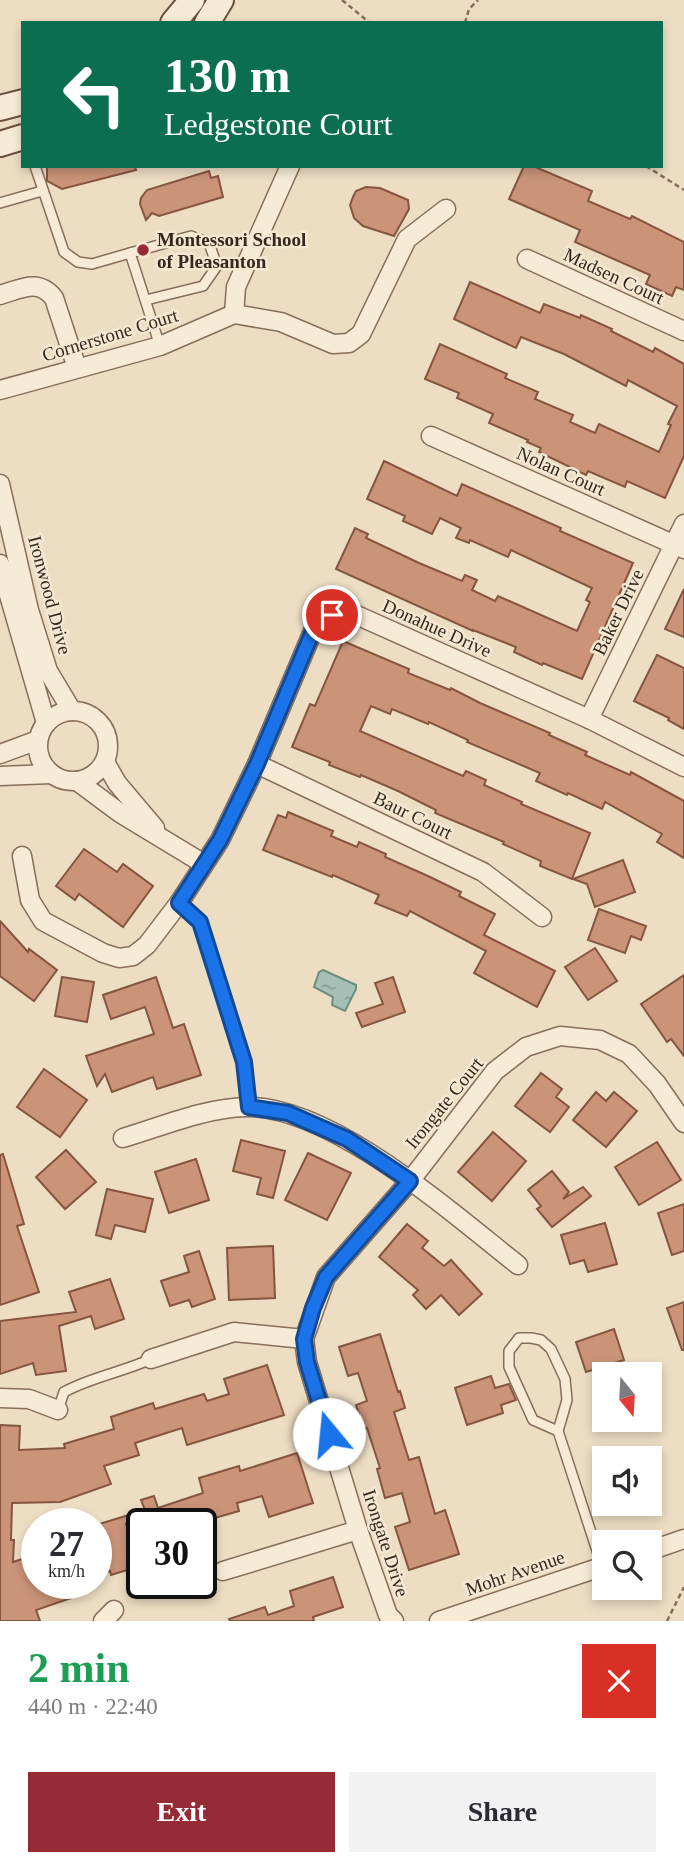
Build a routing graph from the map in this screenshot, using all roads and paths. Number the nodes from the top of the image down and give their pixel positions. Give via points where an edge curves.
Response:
1 (192, 0) edge
2 (221, 0) edge
3 (342, 0) edge
4 (478, 0) edge
5 (175, 21) edge
6 (208, 21) edge
7 (368, 21) edge
8 (466, 21) edge
9 (21, 103) edge
10 (0, 108) edge
11 (21, 138) edge
12 (0, 144) edge
13 (36, 168) edge
14 (289, 168) edge
15 (649, 168) edge
16 (684, 190) edge
17 (42, 191) junction
18 (0, 203) edge
19 (446, 209) dead end
20 (130, 253) junction
21 (527, 259) dead end
22 (0, 295) edge
23 (146, 300) junction
24 (233, 314) junction
25 (684, 331) edge
26 (160, 346) junction
27 (77, 368) junction
28 (0, 390) edge
29 (431, 436) dead end
30 (0, 484) edge
31 (684, 524) edge
32 (679, 547) edge
33 (0, 564) edge
34 (72, 710) junction
35 (589, 719) junction
36 (46, 723) junction
37 (38, 740) junction
38 (0, 754) edge
39 (105, 762) junction
40 (257, 764) junction
41 (684, 767) edge
42 (51, 774) junction
43 (0, 776) edge
44 (77, 781) junction
45 (164, 838) junction
46 (22, 856) dead end
47 (204, 864) junction
48 (179, 903) junction
49 (542, 917) dead end
50 (249, 1107) junction
51 (684, 1123) edge
52 (123, 1138) dead end
53 (410, 1181) junction
54 (518, 1265) dead end
55 (304, 1339) junction
56 (151, 1359) joint
57 (0, 1398) edge
58 (58, 1410) joint
59 (558, 1431) junction
60 (358, 1530) junction
61 (592, 1533) edge
62 (684, 1539) edge
63 (662, 1547) edge
64 (592, 1570) edge
65 (223, 1571) dead end
66 (684, 1587) edge
67 (394, 1621) edge
68 (439, 1621) edge
69 (667, 1621) edge

1 - 5 street
2 - 6 street
3 - 7 path
4 - 8 path
9 - 10 street
11 - 12 street
13 - 17 lane
14 - 24 street via 236,287
15 - 16 path
17 - 18 lane
17 - 20 lane via 64,252 78,262 92,264
19 - 24 street via 407,239 361,334 349,343 333,344 281,322
20 - 23 lane
20 - 23 lane via 191,236 209,243 217,266 203,286
21 - 25 street, Madsen Court
22 - 27 street via 34,286 47,289
23 - 26 lane
24 - 26 street, Cornerstone Court
26 - 27 street, Cornerstone Court
27 - 28 street, Cornerstone Court
29 - 32 street, Nolan Court
30 - 34 street, Ironwood Drive via 48,671
31 - 32 street, Baker Drive
32 - 35 street, Baker Drive
33 - 36 street, Ironwood Drive
34 - 36 street
34 - 39 street via 90,715 104,728
35 - 40 street, Donahue Drive via 352,613 332,615 313,631
35 - 41 street, Donahue Drive
36 - 37 street
37 - 38 street
37 - 42 street via 40,760
39 - 44 street via 94,774
39 - 45 street
40 - 47 street, Donahue Drive
40 - 49 street, Baur Court via 483,872
42 - 43 street
42 - 44 street
44 - 45 street
45 - 47 street
46 - 48 street, Donahue Drive via 30,900 43,921 119,958 133,956 147,945
47 - 48 street, Donahue Drive
48 - 50 lane via 200,922 244,1062
50 - 52 street via 220,1110
50 - 53 street via 288,1113 347,1139
51 - 53 street, Irongate Court via 629,1054 600,1040 559,1036 526,1047 495,1071
53 - 54 street
53 - 55 street via 326,1277
55 - 56 street via 234,1332
55 - 60 street, Irongate Drive
56 - 58 lane via 64,1392
57 - 58 street via 29,1399
59 - 59 lane via 567,1400 565,1379 551,1349 541,1340 519,1338 509,1351 509,1367 533,1420
59 - 61 lane
60 - 65 street
60 - 67 street, Irongate Drive
62 - 63 street
64 - 68 street, Mohr Avenue
66 - 69 path

